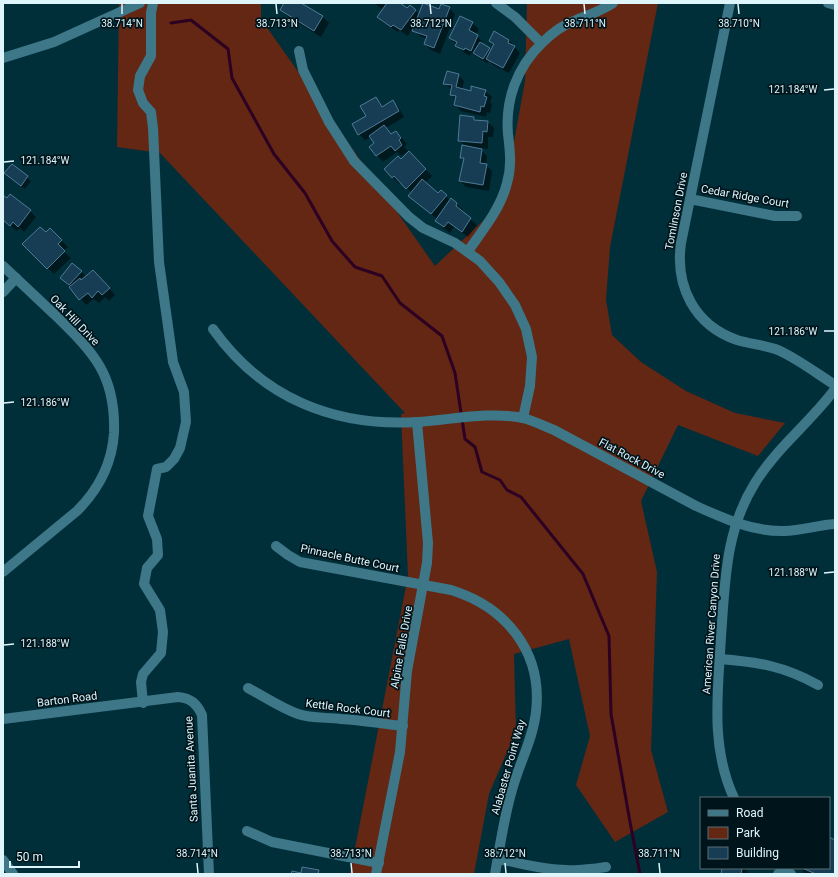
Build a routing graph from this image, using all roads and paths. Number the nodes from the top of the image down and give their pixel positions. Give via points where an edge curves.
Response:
1 (140, 3) edge
2 (153, 3) edge
3 (496, 3) edge
4 (613, 3) edge
5 (730, 3) edge
6 (828, 3) edge
7 (835, 5) edge
8 (541, 43) junction
9 (299, 51) dead end
10 (3, 58) edge
11 (690, 199) junction
12 (797, 216) dead end
13 (468, 251) junction
14 (3, 266) edge
15 (16, 278) junction
16 (3, 292) edge
17 (213, 330) dead end
18 (835, 385) edge
19 (835, 389) edge
20 (523, 418) junction
21 (416, 422) junction
22 (736, 522) junction
23 (835, 524) edge
24 (276, 546) dead end
25 (3, 572) edge
26 (424, 585) junction
27 (720, 659) junction
28 (818, 685) dead end
29 (248, 688) dead end
30 (139, 703) junction
31 (3, 719) edge
32 (403, 726) junction
33 (734, 797) edge
34 (247, 832) dead end
35 (498, 859) junction
36 (3, 860) edge
37 (379, 863) junction
38 (606, 867) dead end
39 (13, 874) edge
40 (209, 874) edge
41 (376, 874) edge
42 (495, 874) edge

1 - 10 street via 54,42
2 - 30 street via 151,56 140,76 138,90 151,112 159,262 173,362 184,392 186,422 180,448 174,458 166,467 157,469 148,516 157,539 158,555 148,568 144,584 160,610 163,632 161,653 142,674
3 - 8 street via 515,17
4 - 8 street via 566,25
5 - 11 street, Tomlinson Drive
6 - 7 street
8 - 13 street via 521,69 510,100 508,182 495,212
9 - 13 street via 306,77 329,122 354,161 409,217 423,228 455,242
11 - 12 street, Cedar Ridge Court via 775,216
11 - 18 street, Tomlinson Drive via 679,260 683,287 696,310 707,323 722,333 783,353
13 - 20 street via 499,282 515,305 526,329 532,357 532,372
14 - 15 street, Oak Hill Drive
15 - 16 street
15 - 25 street, Oak Hill Drive via 92,353 107,381 112,398 114,434 109,463 88,500
17 - 21 street, Flat Rock Drive via 247,368 267,384 306,406 348,418
19 - 22 street, American River Canyon Drive via 767,464
20 - 21 street, Flat Rock Drive via 495,415
20 - 22 street, Flat Rock Drive via 554,430 696,506
21 - 26 street, Alpine Falls Drive via 428,542
22 - 23 street, Flat Rock Drive via 769,531 798,530
22 - 27 street, American River Canyon Drive via 726,566
24 - 26 street, Pinnacle Butte Court via 300,562
26 - 32 street, Alpine Falls Drive via 407,671
26 - 35 street, Alabaster Point Way via 464,594 493,610 519,639 531,664 536,687 536,712 511,792
27 - 28 street via 766,664 792,672
27 - 33 street, American River Canyon Drive via 717,729 725,772
29 - 32 street, Kettle Rock Court via 287,710 314,718
30 - 31 street, Barton Road
30 - 40 street, Santa Juanita Avenue via 186,698 196,704 202,716
32 - 37 street, Alpine Falls Drive
34 - 37 street via 272,842
35 - 38 street via 565,870
35 - 42 street, Alabaster Point Way
36 - 39 street
37 - 41 street, Alpine Falls Drive

